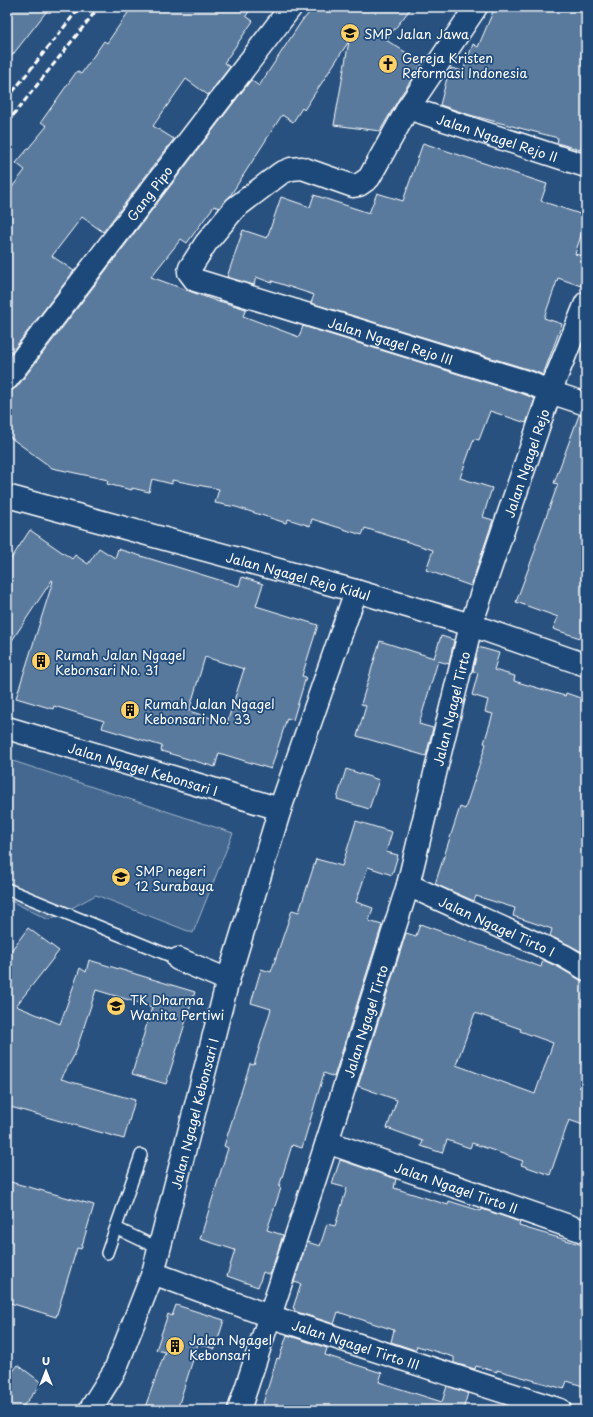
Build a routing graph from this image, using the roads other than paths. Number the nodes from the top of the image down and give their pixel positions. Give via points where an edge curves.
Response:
1 (290, 7) edge
2 (476, 7) edge
3 (408, 108) junction
4 (586, 166) edge
5 (586, 303) edge
6 (7, 379) edge
7 (550, 392) junction
8 (586, 404) edge
9 (7, 496) edge
10 (356, 590) junction
11 (471, 625) junction
12 (586, 665) edge
13 (7, 728) edge
14 (280, 809) junction
15 (408, 885) junction
16 (7, 889) edge
17 (178, 959) joint
18 (586, 969) edge
19 (228, 980) junction
20 (327, 1142) junction
21 (141, 1155) dead end
22 (116, 1228) junction
23 (586, 1232) edge
24 (160, 1249) junction
25 (107, 1253) dead end
26 (154, 1273) junction
27 (269, 1316) junction
28 (90, 1410) edge
29 (239, 1410) edge
30 (560, 1410) edge

1 - 6 street, Gang Pipo
2 - 3 street
3 - 4 street, Jalan Ngagel Rejo II
3 - 7 street, Jalan Ngagel Rejo III via 369,178 353,186 302,168 281,173 235,208 206,243 189,272 195,280 530,383
5 - 7 street, Jalan Ngagel Rejo
7 - 8 street, Jalan Ngagel Rejo III
7 - 11 street, Jalan Ngagel Rejo
9 - 10 street, Jalan Ngagel Rejo Kidul
10 - 11 street, Jalan Ngagel Rejo Kidul
10 - 14 street, Jalan Ngagel Kebonsari I
11 - 12 street, Jalan Ngagel Rejo Kidul
11 - 15 street, Jalan Ngagel Tirto
13 - 14 street, Jalan Ngagel Kebonsari I
14 - 19 street, Jalan Ngagel Kebonsari I
15 - 18 street, Jalan Ngagel Tirto I via 564,956
15 - 20 street, Jalan Ngagel Tirto
16 - 17 lane
17 - 19 street
19 - 24 street, Jalan Ngagel Kebonsari I
20 - 23 street, Jalan Ngagel Tirto II
20 - 27 street, Jalan Ngagel Tirto
21 - 22 lane
22 - 24 lane
22 - 25 lane
24 - 26 street, Jalan Ngagel Kebonsari I
26 - 27 street, Jalan Ngagel Tirto III
26 - 28 street, Jalan Ngagel Kebonsari I via 115,1370
27 - 29 street, Jalan Ngagel Tirto
27 - 30 street, Jalan Ngagel Tirto III

